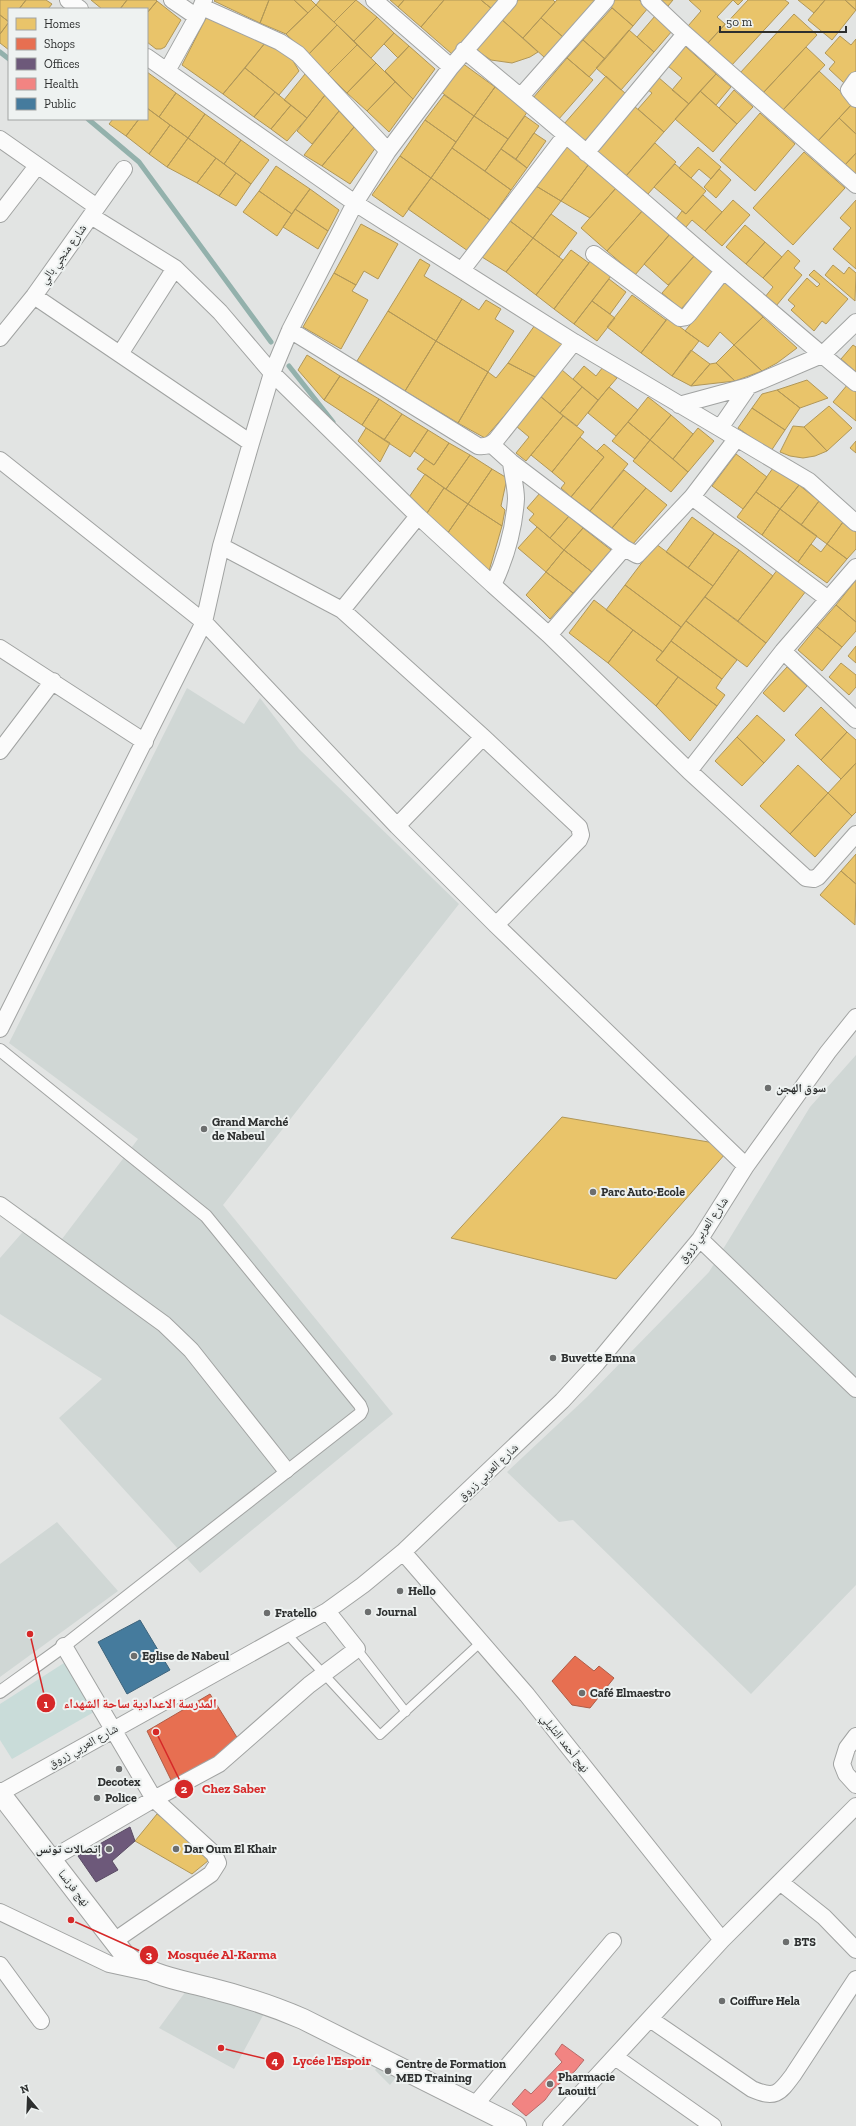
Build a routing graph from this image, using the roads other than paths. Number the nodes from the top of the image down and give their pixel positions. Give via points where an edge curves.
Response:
1 (68, 0) edge
2 (172, 0) edge
3 (374, 0) edge
4 (509, 0) edge
5 (606, 0) edge
6 (649, 0) edge
7 (79, 8) edge
8 (201, 8) edge
9 (685, 34) junction
10 (464, 50) junction
11 (148, 58) edge
12 (451, 67) junction
13 (167, 71) junction
14 (856, 80) edge
15 (521, 96) junction
16 (856, 99) edge
17 (565, 136) junction
18 (0, 139) edge
19 (388, 151) junction
20 (586, 153) junction
21 (38, 166) junction
22 (124, 169) dead end
23 (856, 185) edge
24 (355, 203) junction
25 (94, 212) junction
26 (0, 214) edge
27 (594, 254) dead end
28 (175, 268) junction
29 (462, 270) junction
30 (723, 271) junction
31 (34, 296) junction
32 (856, 322) edge
33 (290, 330) junction
34 (0, 338) edge
35 (574, 342) junction
36 (120, 354) junction
37 (822, 355) junction
38 (272, 372) junction
39 (856, 383) edge
40 (749, 386) junction
41 (679, 405) junction
42 (720, 428) junction
43 (737, 438) junction
44 (251, 443) junction
45 (491, 444) junction
46 (0, 460) edge
47 (511, 462) junction
48 (692, 496) junction
49 (418, 516) junction
50 (856, 522) edge
51 (221, 546) junction
52 (624, 548) junction
53 (856, 567) edge
54 (493, 585) junction
55 (828, 599) junction
56 (342, 610) junction
57 (204, 622) junction
58 (549, 635) junction
59 (0, 648) edge
60 (783, 651) junction
61 (53, 681) junction
62 (854, 713) edge
63 (483, 736) junction
64 (145, 742) junction
65 (0, 751) edge
66 (689, 771) junction
67 (397, 826) junction
68 (856, 834) edge
69 (496, 925) junction
70 (856, 1017) edge
71 (0, 1029) edge
72 (0, 1050) edge
73 (746, 1166) junction
74 (0, 1205) edge
75 (700, 1239) junction
76 (856, 1389) edge
77 (286, 1470) junction
78 (403, 1552) junction
79 (327, 1611) junction
80 (286, 1633) junction
81 (481, 1642) junction
82 (64, 1646) junction
83 (357, 1650) junction
84 (324, 1674) junction
85 (0, 1692) edge
86 (406, 1712) junction
87 (113, 1729) junction
88 (856, 1736) edge
89 (856, 1785) edge
90 (0, 1793) edge
91 (154, 1799) junction
92 (856, 1806) edge
93 (51, 1859) junction
94 (780, 1882) junction
95 (0, 1912) edge
96 (722, 1940) junction
97 (114, 1941) junction
98 (613, 1941) dead end
99 (856, 1950) edge
100 (0, 1965) edge
101 (156, 1974) junction
102 (856, 1979) edge
103 (650, 2019) junction
104 (41, 2021) dead end
105 (615, 2057) junction
106 (474, 2106) junction
107 (516, 2126) edge
108 (551, 2126) edge
109 (713, 2126) edge

1 - 7 street
2 - 8 street
3 - 12 street
4 - 10 street
5 - 15 street
6 - 9 street
8 - 13 street
8 - 19 street via 280,42 298,54
9 - 20 street
9 - 23 street
10 - 12 street
10 - 15 street
11 - 13 street
12 - 19 street
13 - 24 street
14 - 16 street via 849,90
15 - 17 street
17 - 20 street
17 - 29 street
18 - 21 street
19 - 24 street
20 - 30 street
21 - 25 street
21 - 26 street
22 - 25 street, شارع منجي بالي
24 - 29 street
24 - 33 street
25 - 28 street
25 - 31 street, شارع منجي بالي
27 - 30 street via 680,318 690,314
28 - 36 street
28 - 38 street via 220,312
29 - 35 street
30 - 37 street
31 - 34 street, شارع منجي بالي
31 - 36 street
32 - 37 street
33 - 38 street
33 - 45 street via 478,446
35 - 41 street
35 - 45 street
36 - 44 street
37 - 39 street
37 - 40 street
38 - 44 street
38 - 49 street
40 - 41 street
40 - 42 street
41 - 42 street
42 - 43 street
43 - 48 street
43 - 50 street via 809,481
44 - 51 street
45 - 47 street
46 - 57 street
47 - 52 street
47 - 54 street via 516,497 511,534 503,564
48 - 52 street via 638,555
48 - 55 street
49 - 54 street
49 - 56 street
51 - 56 street
51 - 57 street
52 - 58 street
53 - 55 street
54 - 58 street
55 - 60 street
56 - 63 street
57 - 64 street
57 - 67 street
58 - 66 street
59 - 61 street
60 - 62 street
60 - 66 street
61 - 64 street
61 - 65 street
63 - 67 street
63 - 69 street via 581,831 579,840
64 - 71 street
66 - 68 street via 806,878 814,880 818,877
67 - 69 street
69 - 73 street
70 - 73 street, شارع العربي زروق
72 - 77 street via 206,1216 360,1405 360,1414
73 - 75 street, شارع العربي زروق
74 - 77 street via 164,1324 191,1350
75 - 76 street
75 - 78 street, شارع العربي زروق via 562,1401
77 - 82 street
78 - 79 street, شارع العربي زروق
78 - 81 street, نهج أحمد التليلي
79 - 80 street, شارع العربي زروق
79 - 83 street
80 - 84 lane
80 - 87 street, شارع العربي زروق
81 - 86 lane
81 - 96 street, نهج أحمد التليلي via 527,1695
82 - 85 street
82 - 87 street
83 - 84 street
83 - 86 lane
84 - 86 lane via 380,1735
84 - 91 street via 309,1684 219,1764
87 - 90 street, شارع العربي زروق
87 - 91 street
88 - 89 street via 847,1748 842,1764 846,1774
90 - 93 street, نهج فرنسا
91 - 93 street
91 - 97 street via 214,1854 218,1863 211,1874
92 - 94 street
93 - 97 street, نهج فرنسا
94 - 96 street
94 - 99 street via 824,1917
95 - 101 street via 109,1964
96 - 103 street
97 - 101 street, نهج فرنسا via 131,1961
98 - 106 street
100 - 104 street
101 - 106 street, نهج فرنسا via 272,2005
102 - 103 street via 782,2090 767,2095 752,2089
103 - 105 street
105 - 108 street
105 - 109 street
106 - 107 street, نهج فرنسا

